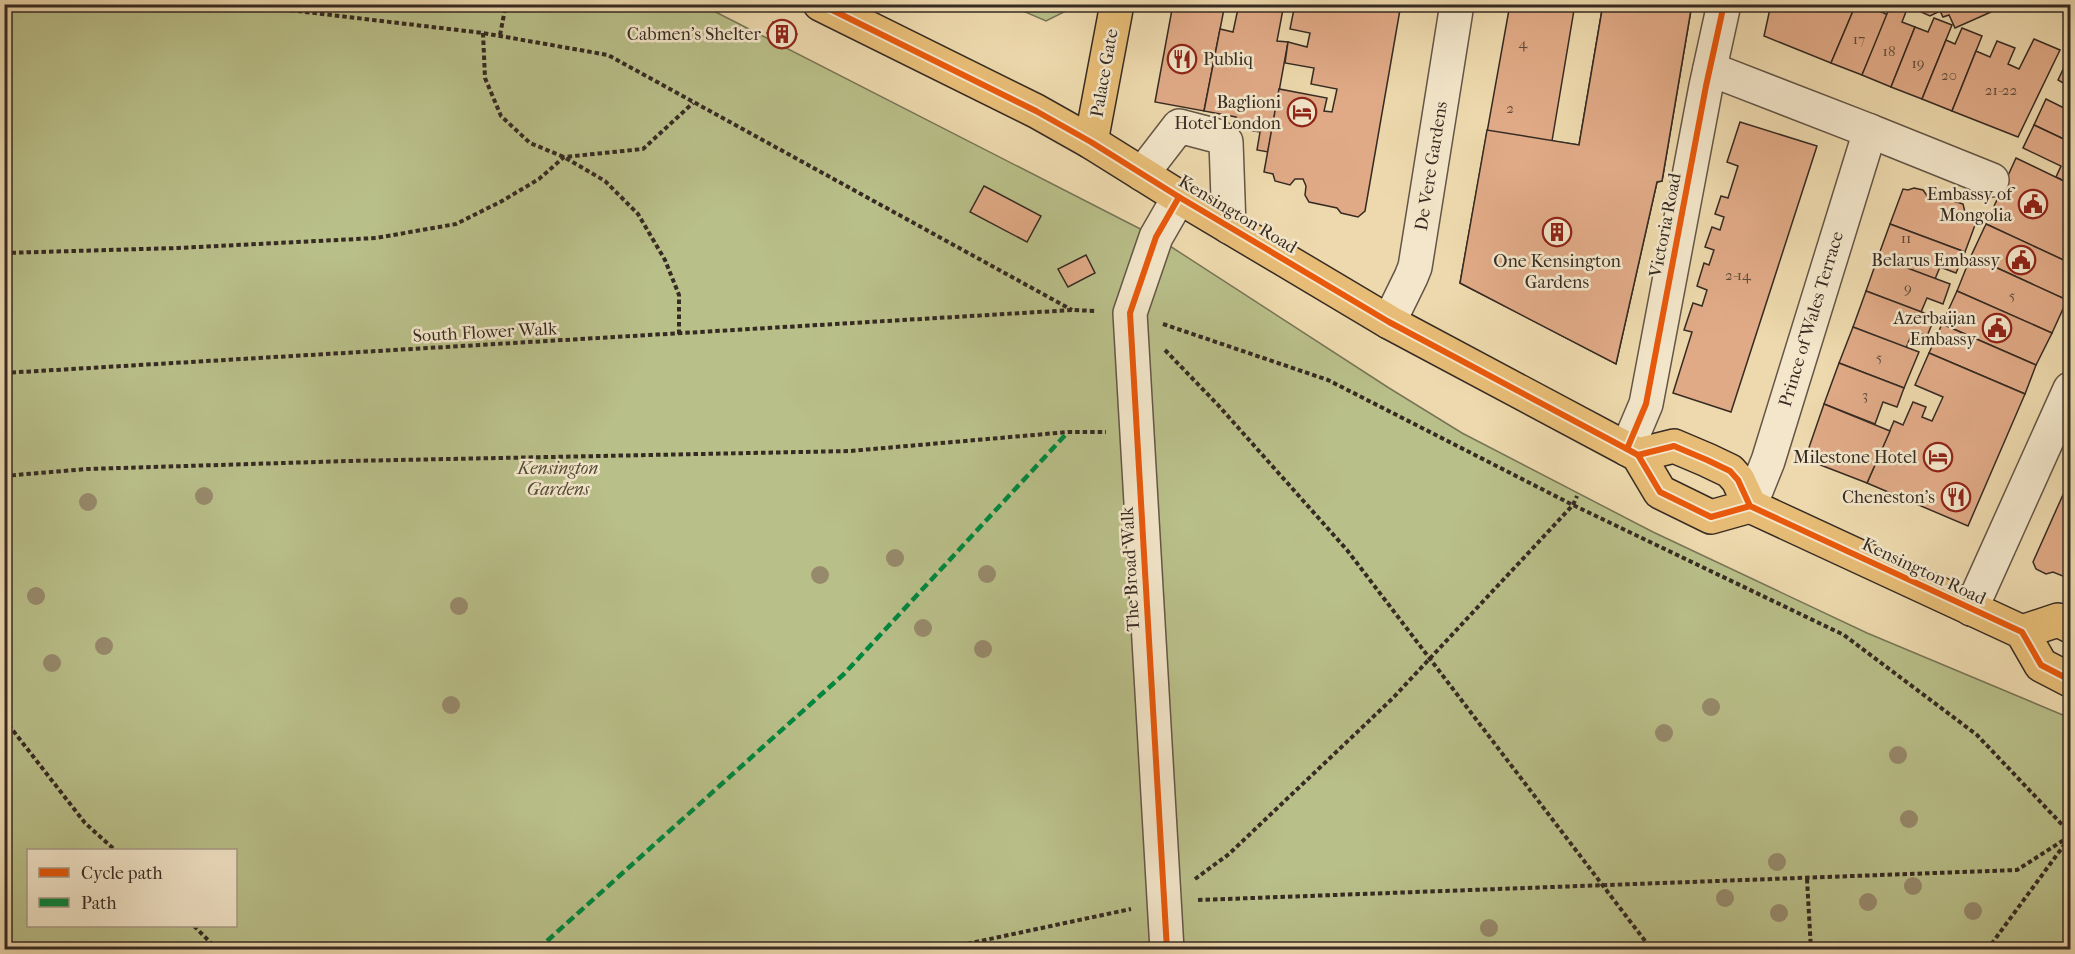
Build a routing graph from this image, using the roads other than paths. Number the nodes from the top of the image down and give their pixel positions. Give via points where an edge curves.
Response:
1 (820, 4) edge
2 (1117, 4) edge
3 (1456, 4) edge
4 (1724, 4) edge
5 (1710, 69) junction
6 (1870, 131) junction
7 (1091, 142) junction
8 (1142, 174) junction
9 (1992, 180) dead end
10 (1179, 197) junction
11 (1229, 227) junction
12 (1389, 322) junction
13 (2070, 389) edge
14 (1632, 452) junction
15 (1750, 506) junction
16 (1971, 609) junction
17 (2070, 626) edge
18 (2022, 632) junction
19 (2070, 680) edge
20 (1167, 950) edge

1 - 7 main road, Kensington Road
2 - 7 main road, Palace Gate
3 - 12 street, De Vere Gardens via 1415,267
4 - 5 street, Victoria Road
5 - 6 street
5 - 14 street, Victoria Road via 1646,404
6 - 9 street
6 - 15 street, Prince of Wales Terrace via 1768,461
7 - 8 main road, Kensington Road
8 - 10 main road, Kensington Road
8 - 11 street via 1179,126 1226,142
10 - 11 main road, Kensington Road
10 - 20 street, The Broad Walk via 1156,237 1130,313
11 - 12 main road, Kensington Road
12 - 14 main road, Kensington Road
13 - 16 street
14 - 15 main road via 1674,446 1707,460 1730,471
14 - 15 main road via 1660,492 1711,517
15 - 16 main road, Kensington Road
16 - 18 main road, Kensington Road
17 - 18 main road via 2058,620
18 - 19 main road via 2042,665

